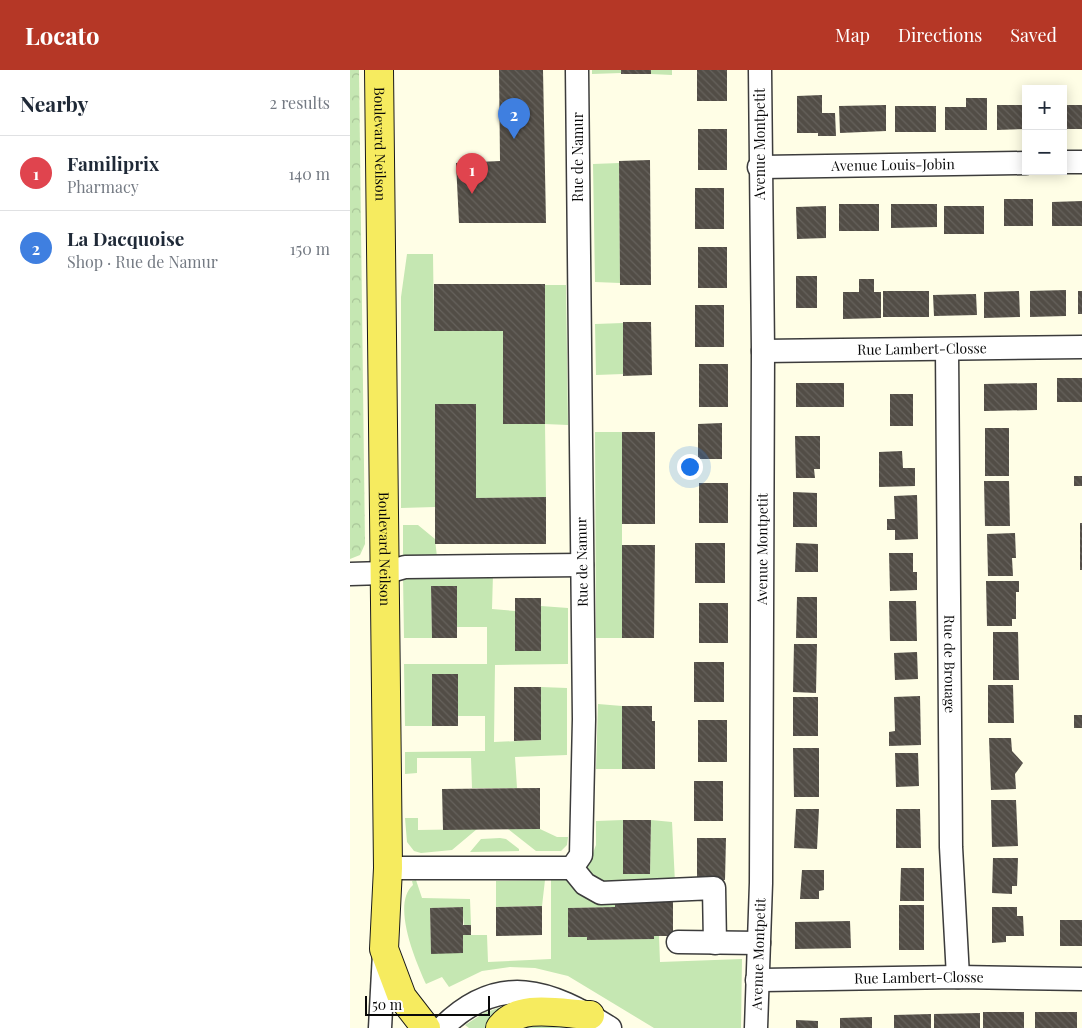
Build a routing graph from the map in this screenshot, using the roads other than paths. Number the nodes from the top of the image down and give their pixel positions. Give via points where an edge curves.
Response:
1 (379, 70) edge
2 (577, 70) edge
3 (760, 70) edge
4 (1067, 162) edge
5 (1082, 162) edge
6 (1022, 163) edge
7 (760, 167) junction
8 (1082, 347) edge
9 (947, 350) junction
10 (763, 351) junction
11 (582, 565) junction
12 (384, 573) junction
13 (350, 574) edge
14 (388, 868) junction
15 (572, 868) junction
16 (678, 942) dead end
17 (716, 943) junction
18 (759, 944) junction
19 (384, 950) junction
20 (958, 977) junction
21 (1082, 979) edge
22 (758, 980) junction
23 (600, 1022) edge
24 (380, 1028) edge
25 (426, 1028) edge
26 (442, 1028) edge
27 (500, 1028) edge
28 (756, 1028) edge

1 - 12 main road, Boulevard Neilson
2 - 11 street, Rue de Namur
3 - 7 street, Avenue Montpetit
4 - 5 street
6 - 7 street, Avenue Louis-Jobin
7 - 10 street, Avenue Montpetit
8 - 9 street, Rue Lambert-Closse
9 - 10 street, Rue Lambert-Closse
9 - 20 street, Rue de Brouage via 952,847
10 - 18 street, Avenue Montpetit
11 - 12 street via 406,567
11 - 15 street, Rue de Namur via 584,719 580,855
12 - 13 street
12 - 14 main road, Boulevard Neilson
14 - 15 street
14 - 19 main road, Boulevard Neilson
15 - 17 street via 585,884 601,893 714,888
16 - 17 street
17 - 18 street
18 - 22 street, Avenue Montpetit
19 - 24 street, Boulevard Neilson
19 - 25 main road via 402,997
20 - 21 street, Rue Lambert-Closse
20 - 22 street, Rue Lambert-Closse
22 - 28 street, Avenue Montpetit
23 - 26 street via 546,995 512,992 475,1003 458,1012
23 - 27 main road via 538,1011 519,1014

